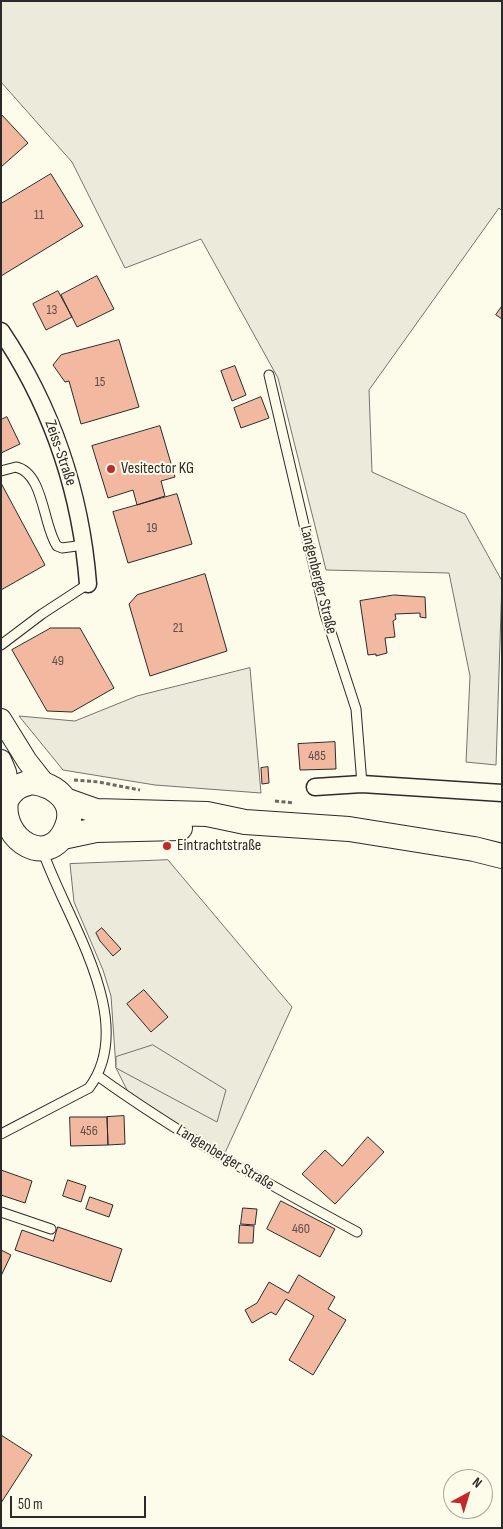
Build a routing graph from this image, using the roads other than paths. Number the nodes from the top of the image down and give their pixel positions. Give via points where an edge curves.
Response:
1 (1, 331) edge
2 (269, 375) dead end
3 (1, 471) edge
4 (84, 545) junction
5 (88, 584) joint
6 (1, 645) edge
7 (1, 719) edge
8 (1, 760) edge
9 (45, 784) junction
10 (362, 784) junction
11 (315, 787) dead end
12 (502, 793) edge
13 (65, 800) junction
14 (5, 803) edge
15 (245, 822) junction
16 (4, 833) edge
17 (62, 837) junction
18 (42, 849) junction
19 (502, 856) edge
20 (98, 1076) junction
21 (1, 1134) edge
22 (1, 1212) edge
23 (51, 1229) dead end
24 (357, 1232) dead end

1 - 4 street, Zeiss-Straße via 29,376 51,424 70,475
2 - 10 lane, Langenberger Straße via 325,614 356,709
3 - 4 lane via 16,467 28,473 40,495 57,546
4 - 5 street, Zeiss-Straße
5 - 6 lane
7 - 9 street
8 - 14 street via 6,772
9 - 13 main road via 57,790
9 - 14 main road via 19,785
10 - 11 street
10 - 12 street
13 - 15 main road via 96,810 207,814
13 - 17 main road via 70,813
14 - 16 main road
15 - 17 main road via 208,828 96,830
15 - 19 main road via 349,829
16 - 18 main road via 26,848
17 - 18 main road via 52,846
18 - 20 lane via 84,947 103,1006 106,1036
20 - 21 lane via 89,1088 75,1097
20 - 24 lane, Langenberger Straße via 226,1160
22 - 23 lane

